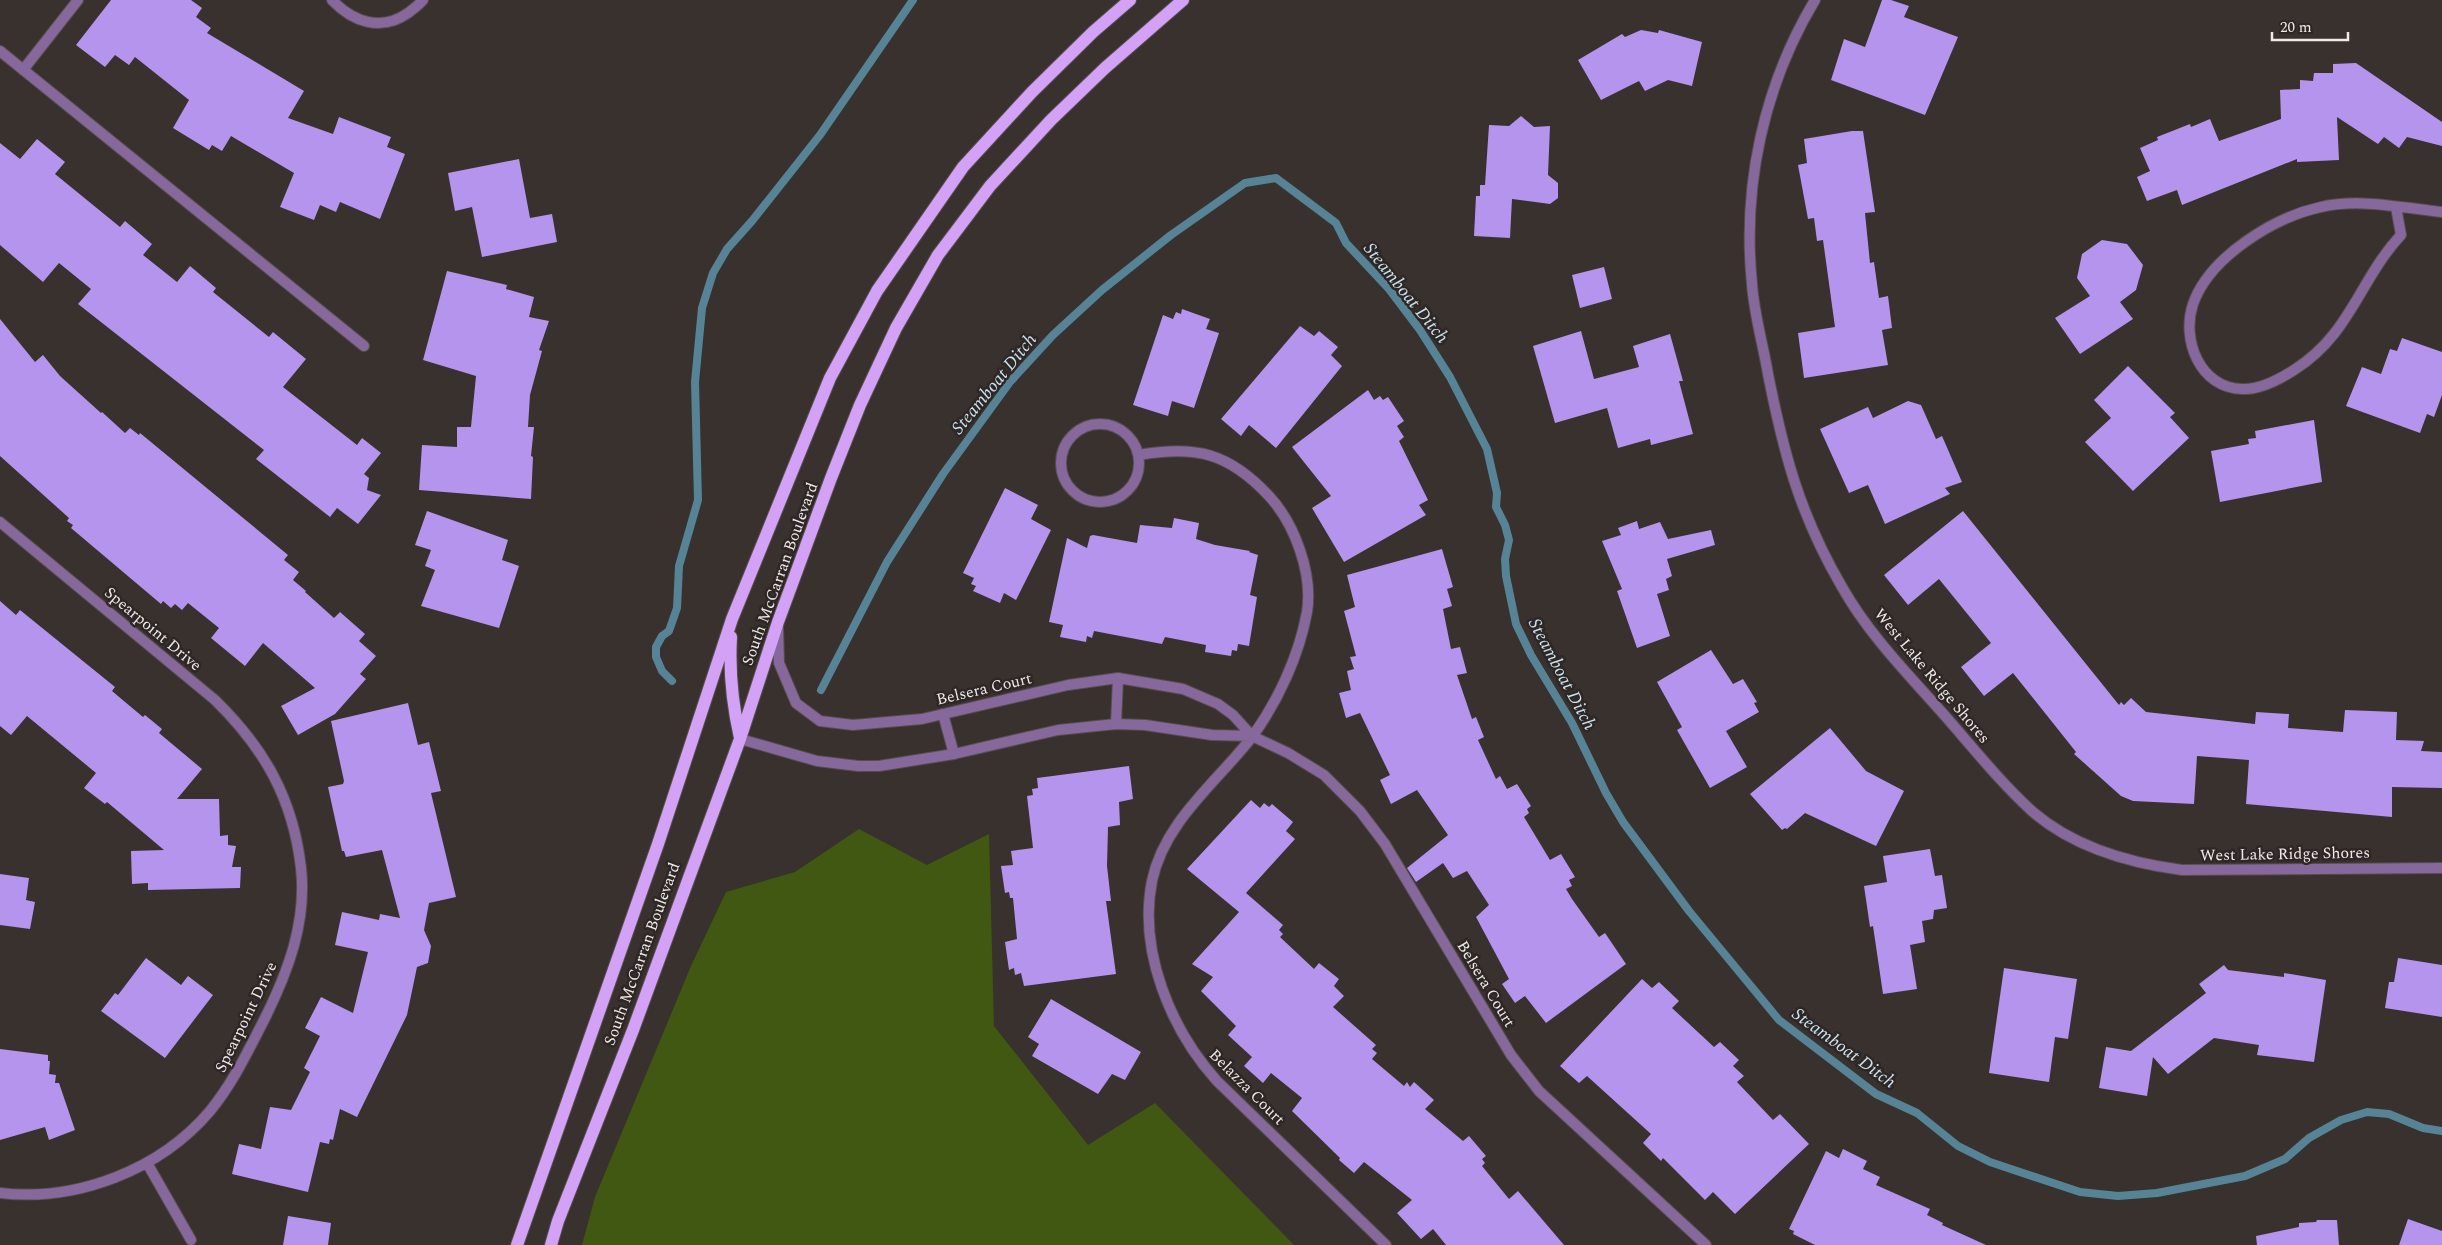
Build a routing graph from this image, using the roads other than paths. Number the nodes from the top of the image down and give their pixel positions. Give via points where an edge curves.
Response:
1 (78, 0) edge
2 (332, 0) edge
3 (423, 0) edge
4 (1130, 0) edge
5 (1183, 0) edge
6 (1815, 0) edge
7 (0, 51) edge
8 (23, 70) junction
9 (2396, 207) junction
10 (2442, 212) edge
11 (364, 346) dead end
12 (1139, 455) junction
13 (0, 522) edge
14 (732, 619) junction
15 (778, 622) junction
16 (1118, 678) junction
17 (943, 714) junction
18 (1116, 724) junction
19 (1252, 736) junction
20 (740, 739) junction
21 (954, 754) junction
22 (2442, 868) edge
23 (147, 1163) junction
24 (0, 1193) edge
25 (191, 1240) dead end
26 (517, 1245) edge
27 (551, 1245) edge
28 (1386, 1245) edge
29 (1706, 1245) edge

1 - 8 street
2 - 3 street via 355,19 373,24 404,16
4 - 14 main road, South McCarran Boulevard via 1032,92 963,168 876,291 830,378
5 - 15 main road, South McCarran Boulevard via 1105,68 1052,120 990,186 938,255 896,328 860,405
6 - 22 street, West Lake Ridge Shores via 1778,74 1763,121 1753,177 1749,226 1752,286 1781,440 1798,495 1820,549 1877,638 2035,813 2066,835 2104,853 2144,865 2182,870
7 - 8 street
8 - 11 street
9 - 9 street via 2323,206 2283,219 2234,251 2208,278 2194,303 2189,322 2192,346 2200,366 2211,379 2226,387 2242,390 2261,386 2294,370 2322,349 2345,322 2384,253 2401,234
9 - 10 street
12 - 12 street via 1126,433 1114,426 1088,426 1068,442 1062,454 1062,467 1072,490 1082,498 1106,502 1118,498 1132,485 1140,468
12 - 19 street, Belazza Court via 1190,450 1214,457 1248,474 1272,499 1289,525 1307,582 1307,611 1282,689
13 - 23 street, Spearpoint Drive via 215,700 237,722 262,754 281,789 294,827 301,869 301,906 295,944 283,981 234,1079 210,1112 183,1138
14 - 20 main road via 729,673
14 - 26 main road, South McCarran Boulevard via 658,844
15 - 17 street, Belsera Court via 779,663 796,703 820,721 853,725
15 - 20 main road, South McCarran Boulevard
16 - 17 street, Belsera Court via 1068,685
16 - 18 street
16 - 19 street, Belsera Court via 1183,689 1218,704
17 - 21 street
18 - 19 street, Belsera Court via 1212,735
18 - 21 street, Belsera Court via 1058,730
19 - 28 street, Belazza Court via 1187,813 1160,857 1152,881 1148,914 1156,968 1172,1016 1199,1061
19 - 29 street, Belsera Court via 1324,775 1360,811 1385,844 1511,1055 1539,1091
20 - 21 street, Belsera Court via 817,761 858,766 908,763
20 - 27 main road, South McCarran Boulevard
23 - 24 street, Spearpoint Drive via 101,1183 58,1193
23 - 25 street

